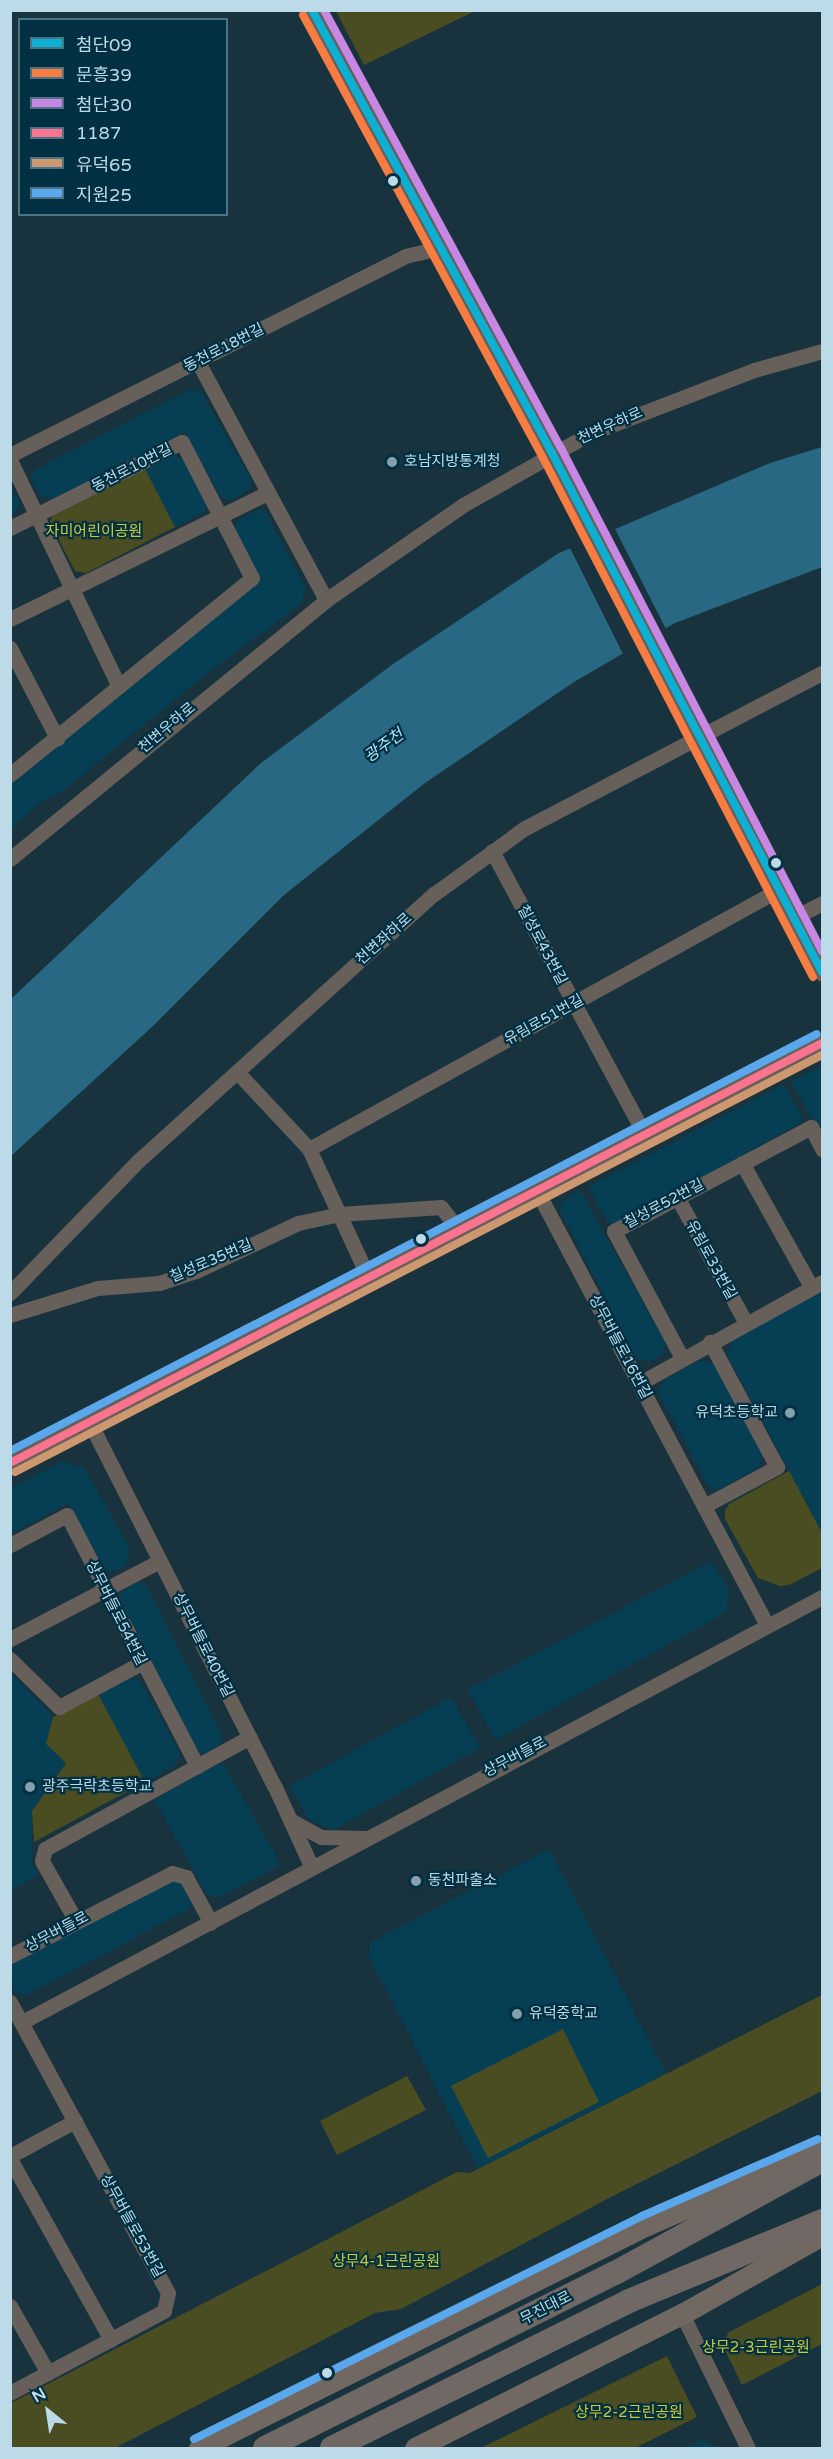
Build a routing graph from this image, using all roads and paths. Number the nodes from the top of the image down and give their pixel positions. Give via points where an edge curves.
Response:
1 (312, 10) edge
2 (440, 248) junction
3 (822, 351) edge
4 (198, 362) junction
5 (552, 453) junction
6 (10, 455) edge
7 (10, 460) edge
8 (267, 493) junction
9 (38, 515) junction
10 (222, 517) junction
11 (10, 528) edge
12 (70, 589) junction
13 (326, 600) junction
14 (10, 619) edge
15 (10, 648) edge
16 (822, 675) edge
17 (119, 686) junction
18 (692, 728) junction
19 (57, 738) junction
20 (10, 775) edge
21 (492, 851) junction
22 (10, 859) edge
23 (778, 890) junction
24 (822, 903) edge
25 (793, 918) junction
26 (822, 972) edge
27 (574, 1003) junction
28 (822, 1043) edge
29 (238, 1072) junction
30 (644, 1133) junction
31 (309, 1149) junction
32 (822, 1149) edge
33 (742, 1163) junction
34 (536, 1189) junction
35 (676, 1197) junction
36 (340, 1214) junction
37 (459, 1230) junction
38 (369, 1279) junction
39 (817, 1285) edge
40 (10, 1293) edge
41 (10, 1315) edge
42 (746, 1323) junction
43 (710, 1342) junction
44 (682, 1358) junction
45 (640, 1383) junction
46 (90, 1423) junction
47 (10, 1463) edge
48 (704, 1506) junction
49 (10, 1545) edge
50 (160, 1561) junction
51 (104, 1588) junction
52 (822, 1597) edge
53 (768, 1626) junction
54 (10, 1639) edge
55 (10, 1659) edge
56 (141, 1663) junction
57 (250, 1737) junction
58 (197, 1766) junction
59 (292, 1821) junction
60 (368, 1838) junction
61 (312, 1868) junction
62 (76, 1921) junction
63 (211, 1923) junction
64 (10, 1956) edge
65 (10, 2002) edge
66 (22, 2022) junction
67 (75, 2121) junction
68 (822, 2148) edge
69 (10, 2158) edge
70 (822, 2160) edge
71 (822, 2220) edge
72 (822, 2235) edge
73 (10, 2306) edge
74 (682, 2314) junction
75 (111, 2340) junction
76 (48, 2373) junction
77 (10, 2393) edge
78 (199, 2448) edge
79 (265, 2448) edge
80 (332, 2448) edge
81 (415, 2448) edge
82 (748, 2448) edge

1 - 2 street
2 - 4 street, 동천로18번길 via 405,256
2 - 5 street
3 - 5 street, 천변우하로 via 754,370 663,403
4 - 6 street, 동천로18번길
4 - 8 street
5 - 13 street, 천변우하로 via 463,505
5 - 18 street
7 - 9 street
8 - 10 street
8 - 13 street
9 - 10 street, 동천로10번길 via 182,442
9 - 11 street, 동천로10번길
9 - 12 street
10 - 12 street
10 - 17 street, 동천로10번길 via 252,578
12 - 14 street
12 - 17 street
13 - 22 street, 천변우하로
15 - 19 street
16 - 18 street, 천변좌하로
17 - 19 street, 동천로10번길
18 - 21 street, 천변좌하로
18 - 23 street
19 - 20 street, 동천로10번길
21 - 27 street, 칠성로43번길
21 - 29 street, 천변좌하로 via 425,901
23 - 25 street
23 - 27 street, 유림로51번길
24 - 25 street
25 - 26 street
27 - 30 street, 칠성로43번길
27 - 31 street, 유림로51번길
28 - 30 street
29 - 31 street
29 - 40 street, 천변좌하로 via 138,1161
30 - 34 street
31 - 36 street
32 - 33 street, 칠성로52번길 via 811,1127
33 - 35 street, 칠성로52번길
33 - 39 street
34 - 37 street
34 - 45 street, 상무버들로16번길
35 - 42 street, 유림로33번길
35 - 44 street, 칠성로52번길 via 614,1231
36 - 37 street, 칠성로35번길 via 441,1207
36 - 38 street
36 - 41 street, 칠성로35번길 via 297,1223 196,1271 159,1283 98,1288
37 - 38 street
38 - 46 street
39 - 42 street
42 - 43 street
43 - 44 street
43 - 48 street via 777,1467
44 - 45 street
45 - 48 street, 상무버들로16번길
46 - 47 street
46 - 50 street, 상무버들로40번길
48 - 53 street, 상무버들로16번길
49 - 51 street, 상무버들로54번길 via 67,1515
50 - 51 street
50 - 57 street, 상무버들로40번길
51 - 54 street
51 - 56 street, 상무버들로54번길
52 - 53 street, 상무버들로
53 - 60 street, 상무버들로
55 - 56 street via 59,1707
56 - 58 street, 상무버들로54번길
57 - 58 street
57 - 59 street, 상무버들로40번길
58 - 62 street via 45,1849 42,1861
59 - 60 street via 321,1837
59 - 61 street, 상무버들로40번길
60 - 61 street, 상무버들로
61 - 63 street, 상무버들로
62 - 63 street, 상무버들로 via 172,1873 186,1877
62 - 64 street, 상무버들로
63 - 66 street, 상무버들로
65 - 66 street
66 - 67 street, 상무버들로53번길
67 - 69 street
67 - 75 street, 상무버들로53번길 via 168,2293 164,2311
68 - 78 main road, 무진대로 via 647,2225
69 - 75 street
70 - 79 highway, 무진대로 via 615,2273
71 - 80 highway, 무진대로 via 629,2301
72 - 74 main road
73 - 76 street
74 - 81 main road
74 - 82 street
75 - 76 street, 상무버들로53번길
76 - 77 street, 상무버들로53번길

